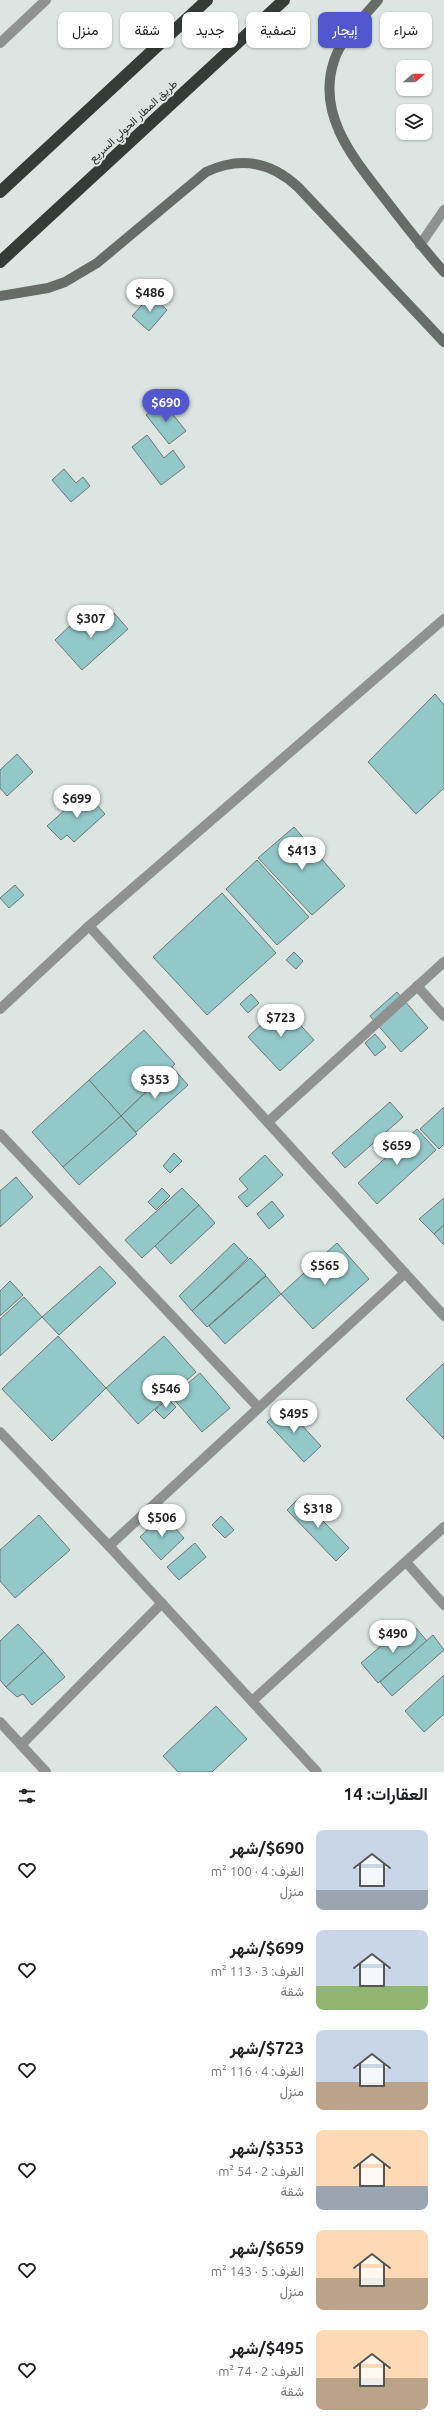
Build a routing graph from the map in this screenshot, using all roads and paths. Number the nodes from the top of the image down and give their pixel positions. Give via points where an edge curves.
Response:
1 (46, 0) edge
2 (207, 0) edge
3 (284, 0) edge
4 (378, 0) edge
5 (0, 43) edge
6 (0, 192) edge
7 (444, 210) edge
8 (420, 245) junction
9 (0, 262) edge
10 (444, 272) edge
11 (0, 296) edge
12 (444, 342) edge
13 (444, 619) edge
14 (89, 926) junction
15 (444, 962) edge
16 (417, 986) junction
17 (0, 1009) edge
18 (444, 1016) edge
19 (268, 1122) junction
20 (0, 1134) edge
21 (405, 1273) junction
22 (444, 1316) edge
23 (258, 1407) junction
24 (0, 1432) edge
25 (444, 1527) edge
26 (109, 1546) junction
27 (406, 1562) junction
28 (162, 1603) junction
29 (444, 1605) edge
30 (252, 1701) junction
31 (0, 1722) edge
32 (21, 1745) junction
33 (46, 1772) edge
34 (317, 1772) edge

1 - 5 street
2 - 6 highway
3 - 9 highway, طريق المطار الحولي السريع
4 - 8 street via 344,42 334,59 329,78 329,98 340,136 349,153
7 - 8 street
8 - 10 street
11 - 12 street via 48,288 82,274 206,172 219,166 248,162 275,170 293,182
13 - 14 street
14 - 17 street
14 - 19 street
15 - 16 street
16 - 18 street
16 - 19 street
19 - 21 street
20 - 23 street
21 - 22 street
21 - 23 street
23 - 26 street
24 - 26 street
25 - 27 street
26 - 28 street
27 - 29 street
27 - 30 street
28 - 30 street
28 - 32 street
30 - 34 street
31 - 32 street
32 - 33 street

